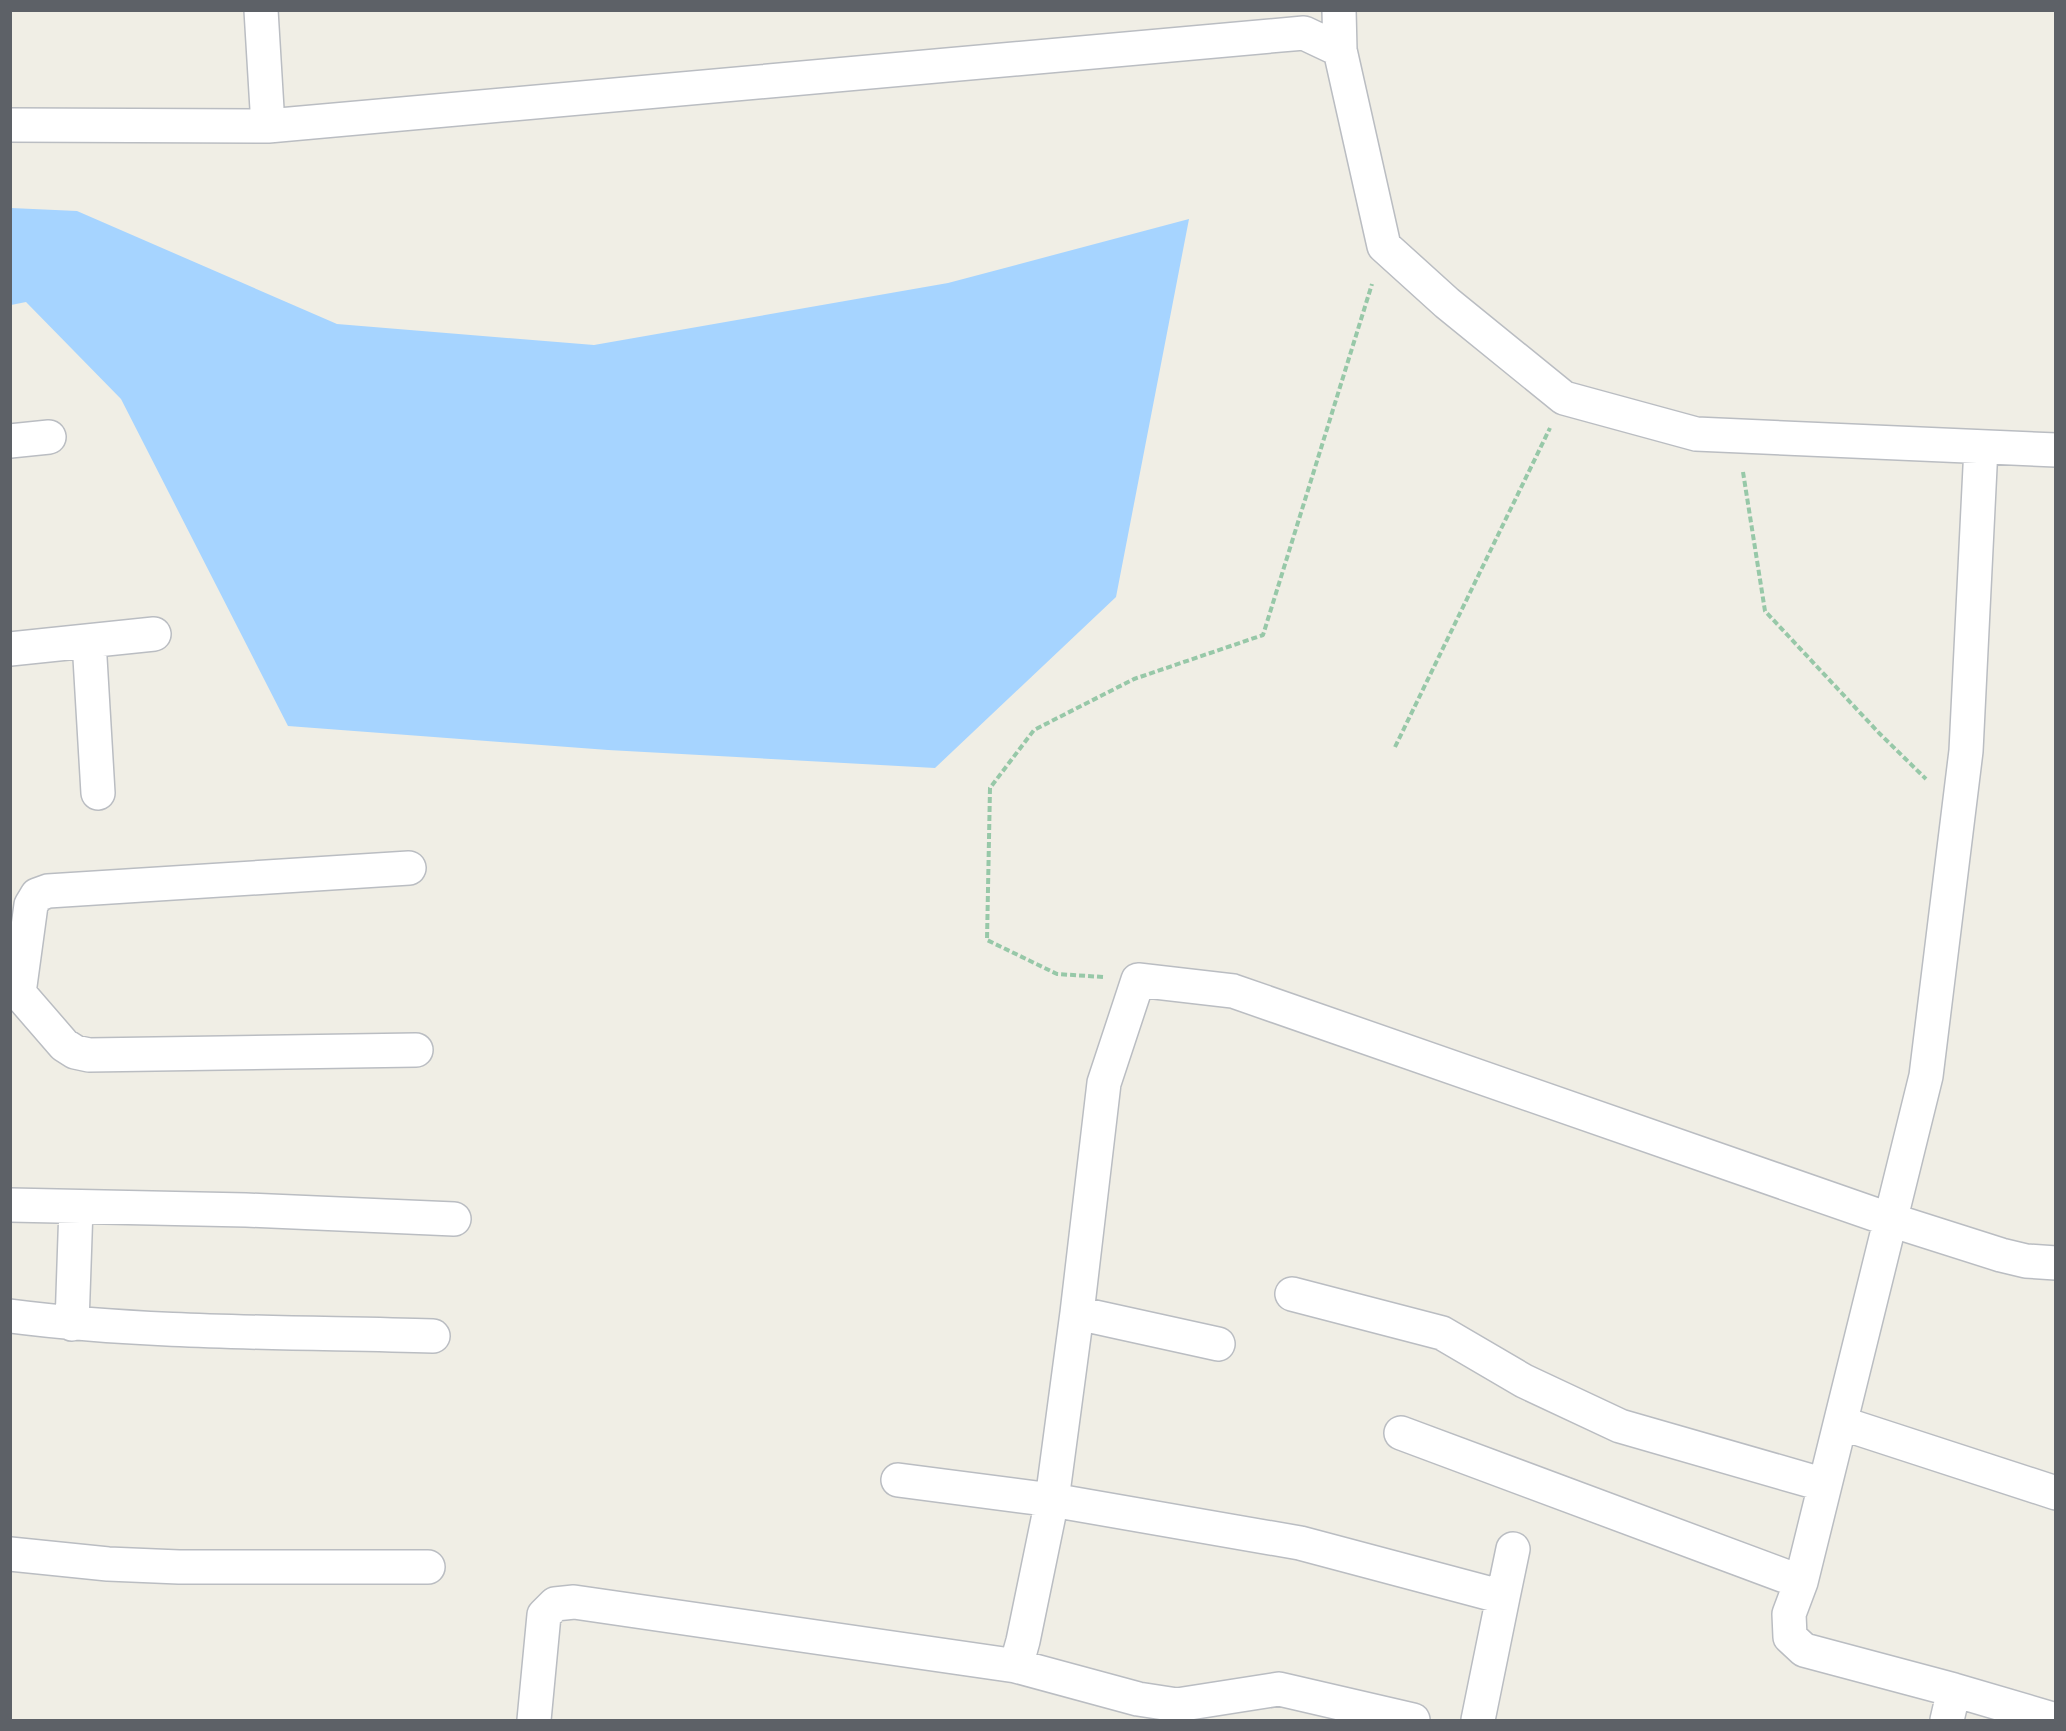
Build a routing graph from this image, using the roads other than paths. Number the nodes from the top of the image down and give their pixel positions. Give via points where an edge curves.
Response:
1 (261, 10) edge
2 (1339, 10) edge
3 (1340, 50) junction
4 (10, 125) edge
5 (268, 126) junction
6 (49, 437) dead end
7 (10, 441) edge
8 (1981, 447) junction
9 (2055, 450) edge
10 (154, 634) dead end
11 (89, 641) junction
12 (10, 649) edge
13 (98, 793) dead end
14 (409, 868) dead end
15 (15, 992) edge
16 (416, 1050) dead end
17 (10, 1205) edge
18 (76, 1207) junction
19 (454, 1219) dead end
20 (1891, 1220) junction
21 (2055, 1263) edge
22 (1292, 1294) dead end
23 (1077, 1313) junction
24 (10, 1316) edge
25 (72, 1324) junction
26 (433, 1336) dead end
27 (1218, 1344) dead end
28 (1841, 1423) junction
29 (1401, 1433) dead end
30 (898, 1480) dead end
31 (1825, 1485) junction
32 (2055, 1493) edge
33 (1052, 1500) junction
34 (1513, 1549) dead end
35 (10, 1554) edge
36 (428, 1567) dead end
37 (1801, 1582) junction
38 (1503, 1597) junction
39 (1016, 1666) junction
40 (1951, 1705) edge
41 (534, 1720) edge
42 (1413, 1720) edge
43 (1478, 1720) edge
44 (2055, 1720) edge

1 - 5 street
2 - 3 street
3 - 5 street via 1304,33
3 - 8 street via 1384,246 1564,398 1696,434
4 - 5 street
6 - 7 street
8 - 9 street
8 - 20 street via 1966,751 1926,1076
10 - 11 street
11 - 12 street
11 - 13 street
14 - 15 street via 48,891 37,895 31,905
15 - 16 street via 64,1045 89,1055
17 - 18 street
18 - 19 street
18 - 25 street
20 - 21 street via 2001,1255
20 - 23 street via 1233,991 1137,980 1104,1083
20 - 28 street
22 - 31 street via 1442,1334 1524,1382 1620,1426
23 - 27 street
23 - 33 street
24 - 25 street
25 - 26 street
28 - 31 street
28 - 32 street
29 - 37 street
30 - 33 street
31 - 37 street
33 - 38 street via 1300,1543
33 - 39 street
34 - 38 street
35 - 36 street via 167,1566
37 - 40 street via 1789,1614 1790,1637 1803,1650
38 - 43 street
39 - 41 street via 574,1602 555,1604 544,1616
39 - 42 street via 1138,1699 1177,1705 1279,1689
40 - 44 street

